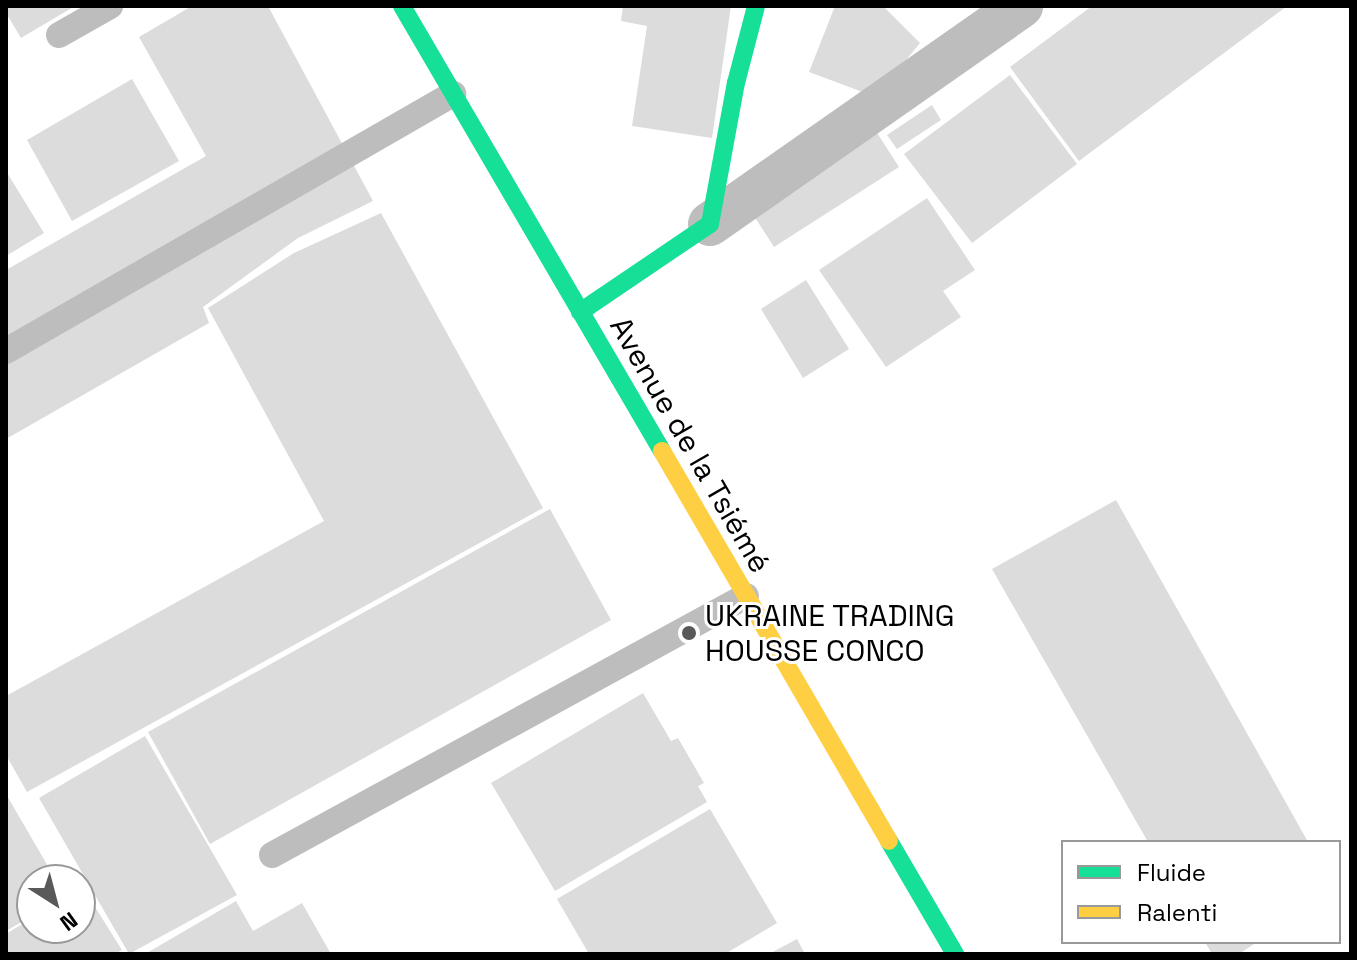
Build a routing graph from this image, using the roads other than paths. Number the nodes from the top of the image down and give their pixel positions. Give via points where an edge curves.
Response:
1 (110, 6) edge
2 (402, 6) edge
3 (756, 6) edge
4 (1021, 6) edge
5 (59, 35) dead end
6 (453, 94) junction
7 (710, 224) junction
8 (580, 312) junction
9 (6, 351) edge
10 (746, 596) junction
11 (272, 855) dead end
12 (955, 954) edge

1 - 5 lane
2 - 6 main road, Avenue de la Tsiémé
3 - 7 main road
4 - 7 street
6 - 8 main road, Avenue de la Tsiémé
6 - 9 lane
7 - 8 main road
8 - 10 main road, Avenue de la Tsiémé
10 - 11 lane
10 - 12 main road, Avenue de la Tsiémé

